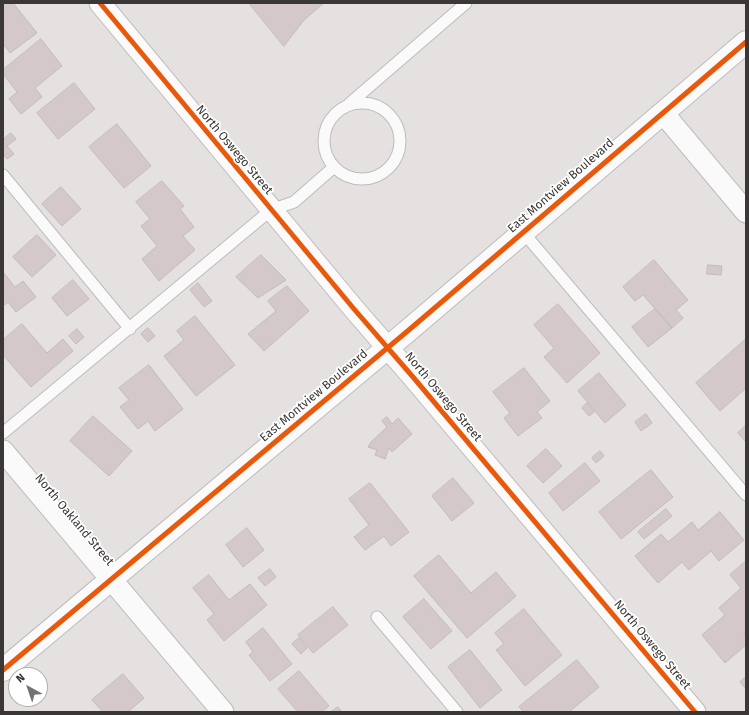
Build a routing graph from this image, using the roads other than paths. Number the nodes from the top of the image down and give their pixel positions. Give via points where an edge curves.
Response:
1 (100, 3) edge
2 (466, 3) edge
3 (746, 42) edge
4 (347, 105) junction
5 (663, 112) junction
6 (334, 167) junction
7 (3, 175) edge
8 (271, 210) junction
9 (746, 212) edge
10 (523, 232) junction
11 (130, 329) junction
12 (388, 347) junction
13 (3, 434) edge
14 (3, 451) edge
15 (746, 495) edge
16 (111, 579) junction
17 (377, 617) dead end
18 (3, 670) edge
19 (222, 712) edge
20 (456, 712) edge
21 (694, 712) edge

1 - 8 street, North Oswego Street
2 - 4 lane
3 - 5 main road, East Montview Boulevard
4 - 6 lane via 336,112 324,133 327,157
4 - 6 lane via 359,102 383,108 398,128 398,154 392,165 370,178 357,179 344,175
5 - 9 street
5 - 10 main road, East Montview Boulevard
6 - 8 lane via 294,202
7 - 11 lane
8 - 11 lane
8 - 12 street, North Oswego Street
10 - 12 main road, East Montview Boulevard
10 - 15 lane
11 - 13 lane
12 - 16 main road, East Montview Boulevard
12 - 21 street, North Oswego Street
14 - 16 street, North Oakland Street
16 - 18 main road, East Montview Boulevard
16 - 19 street, North Oakland Street
17 - 20 lane

